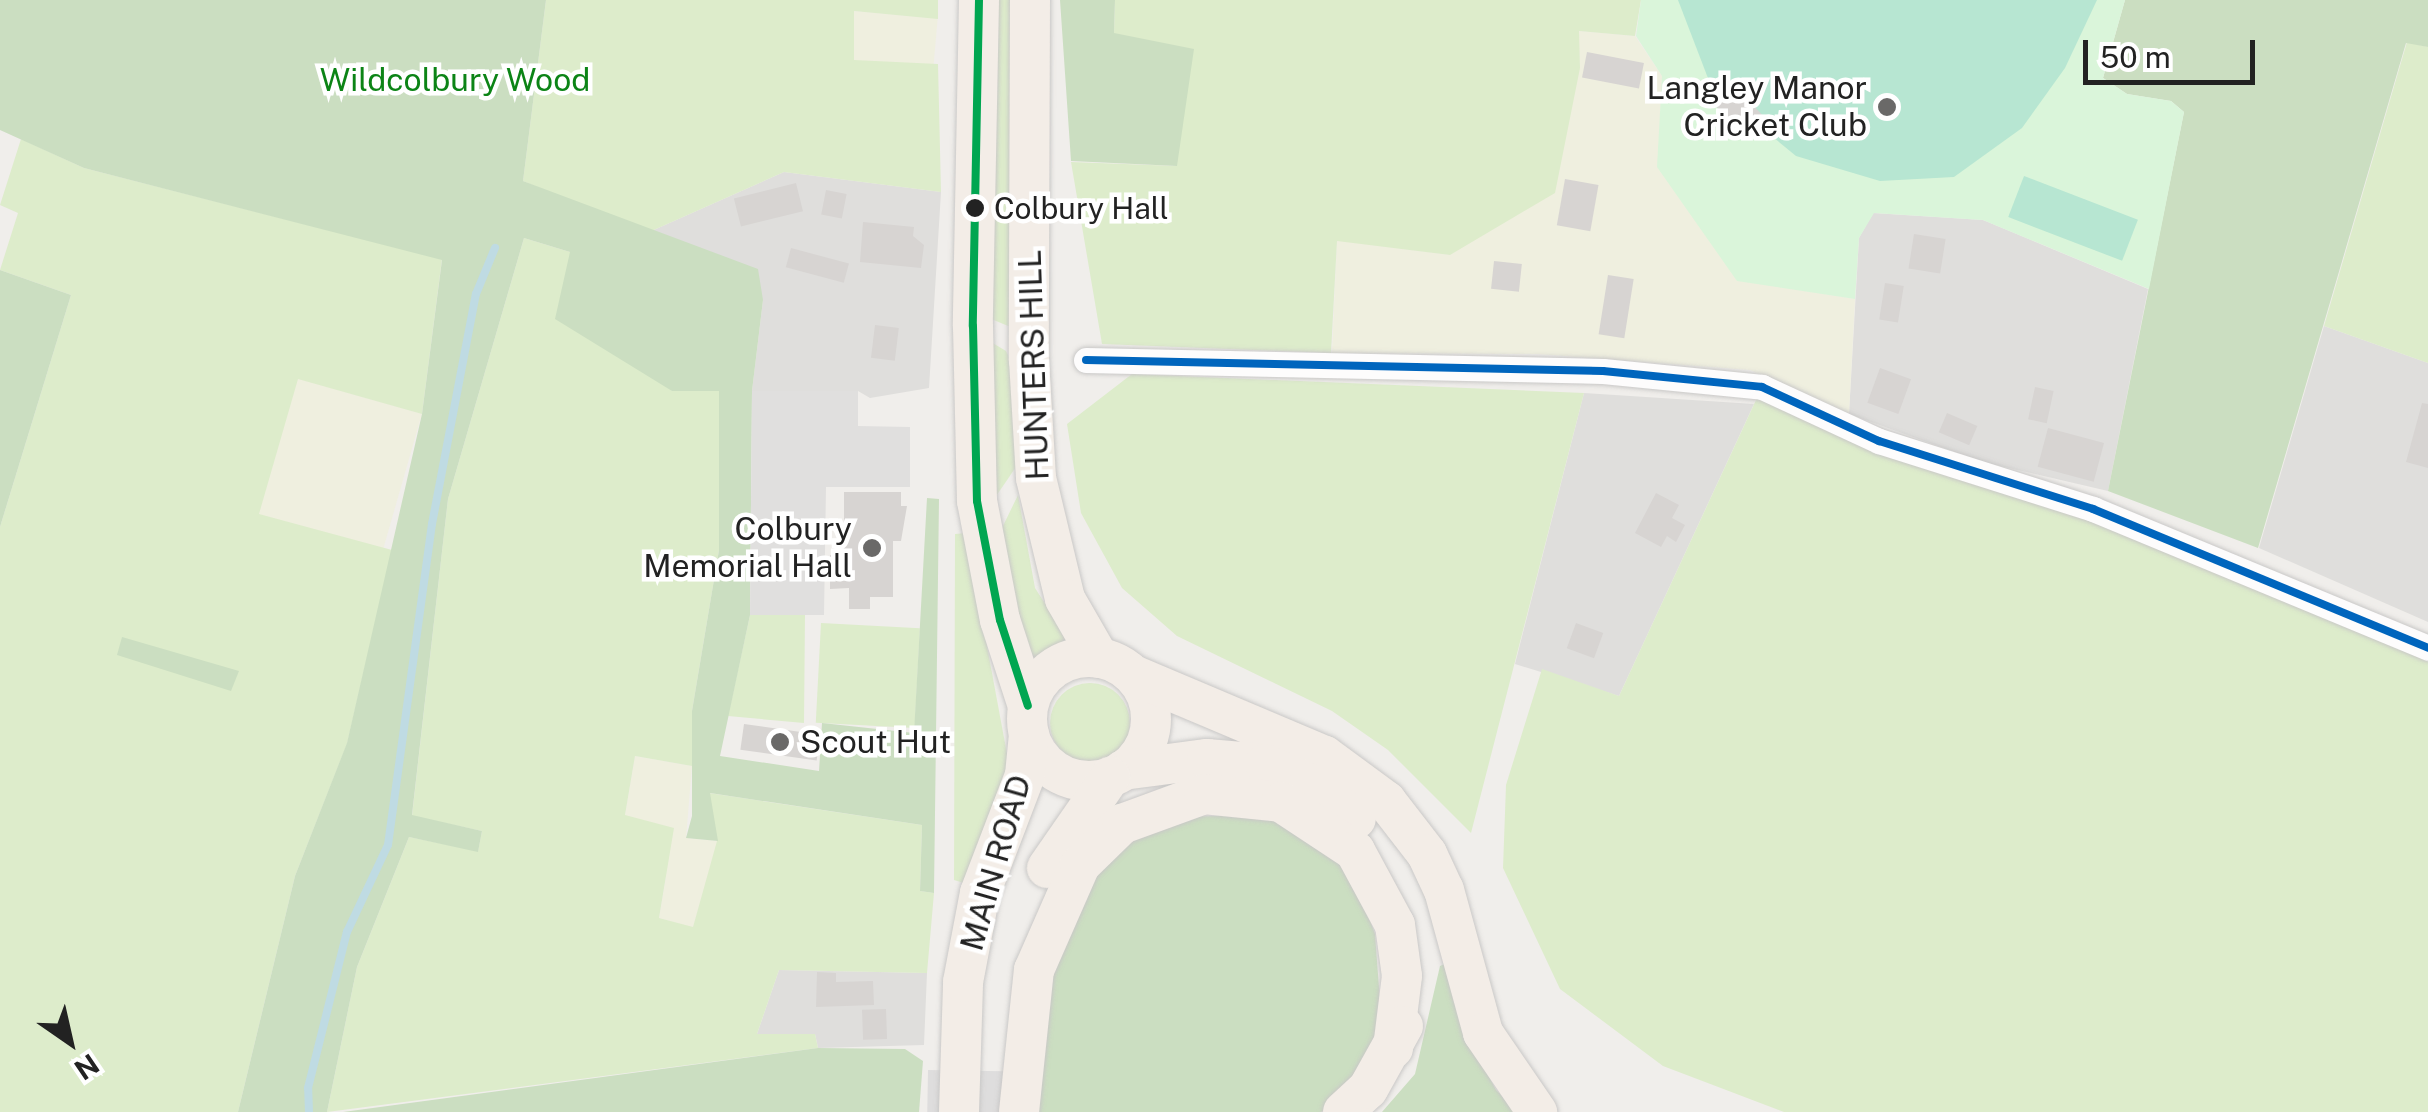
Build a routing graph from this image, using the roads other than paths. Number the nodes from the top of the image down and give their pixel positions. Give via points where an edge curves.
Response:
1 (979, 0) edge
2 (1030, 0) edge
3 (1086, 360) dead end
4 (2428, 648) edge
5 (1116, 666) junction
6 (1028, 720) junction
7 (1117, 773) junction
8 (1393, 1048) junction
9 (1010, 1071) junction
10 (959, 1112) edge
11 (999, 1112) edge
12 (1018, 1112) edge
13 (1343, 1112) edge
14 (1537, 1112) edge

1 - 6 main road, HUNTERS HILL via 977,501
2 - 5 main road, HUNTERS HILL via 1036,478 1065,599
3 - 4 street via 1603,371 1762,387 1879,440 2092,509
5 - 6 main road via 1062,662 1046,673
5 - 7 main road via 1144,689 1150,724 1146,742
5 - 14 main road via 1325,756 1386,801 1428,854 1444,890 1482,1033
6 - 7 main road via 1060,773
6 - 10 main road, MAIN ROAD via 1025,775 980,893 963,982
7 - 8 main road via 1207,759 1265,764 1332,798 1377,840 1404,886 1419,940 1411,1009
7 - 9 main road, MAIN ROAD via 1029,903 1007,971
8 - 9 main road via 1402,976 1395,925 1355,851 1281,802 1204,794 1135,816 1098,842 1080,865 1037,957
8 - 13 main road via 1368,1089
9 - 11 main road, MAIN ROAD
9 - 12 main road

